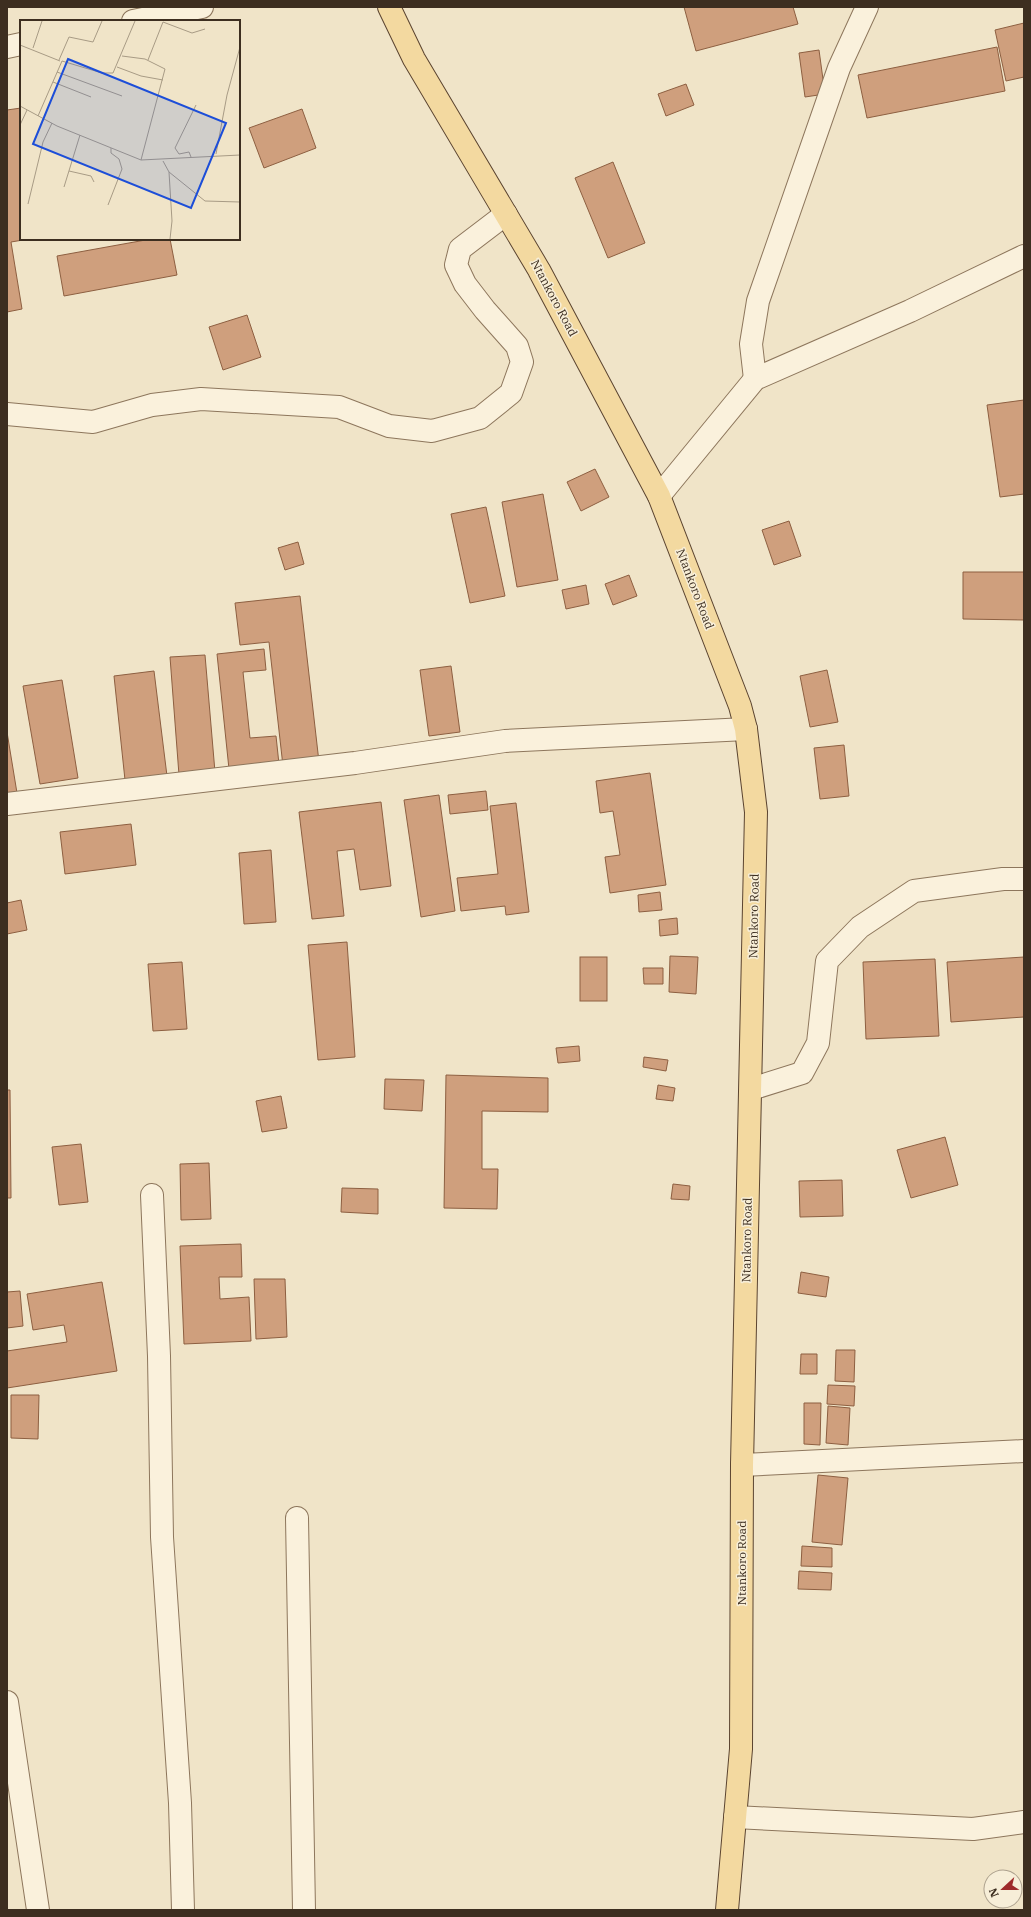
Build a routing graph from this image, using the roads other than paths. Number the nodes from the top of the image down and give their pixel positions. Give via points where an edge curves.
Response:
1 (202, 7) edge
2 (389, 7) edge
3 (867, 7) edge
4 (138, 20) edge
5 (20, 44) edge
6 (7, 46) edge
7 (506, 214) junction
8 (1024, 256) edge
9 (755, 379) junction
10 (7, 414) edge
11 (658, 496) junction
12 (746, 729) junction
13 (7, 804) edge
14 (1024, 879) edge
15 (751, 1089) junction
16 (152, 1195) dead end
17 (1024, 1451) edge
18 (742, 1465) junction
19 (297, 1518) dead end
20 (7, 1702) edge
21 (735, 1817) junction
22 (1024, 1822) edge
23 (38, 1910) edge
24 (183, 1910) edge
25 (304, 1910) edge
26 (727, 1910) edge

1 - 4 street
2 - 7 main road, Ntankoro Road via 414,59
3 - 9 street via 839,68 758,301 751,344
5 - 6 street
7 - 10 street via 460,249 456,265 469,289 517,346 522,362 511,393 480,418 432,431 389,426 339,407 201,399 152,405 93,422
7 - 11 main road, Ntankoro Road via 539,270
8 - 9 street via 910,312
9 - 11 street
11 - 12 main road, Ntankoro Road via 740,706
12 - 13 street via 505,741 355,763
12 - 15 main road, Ntankoro Road via 756,812
14 - 15 street via 1003,879 914,891 860,927 827,961 818,1043 802,1073
15 - 18 main road, Ntankoro Road
16 - 24 street via 160,1356 162,1537 180,1802
17 - 18 street
18 - 21 main road, Ntankoro Road via 741,1749
19 - 25 street
20 - 23 street
21 - 22 street via 973,1830
21 - 26 main road, Ntankoro Road

